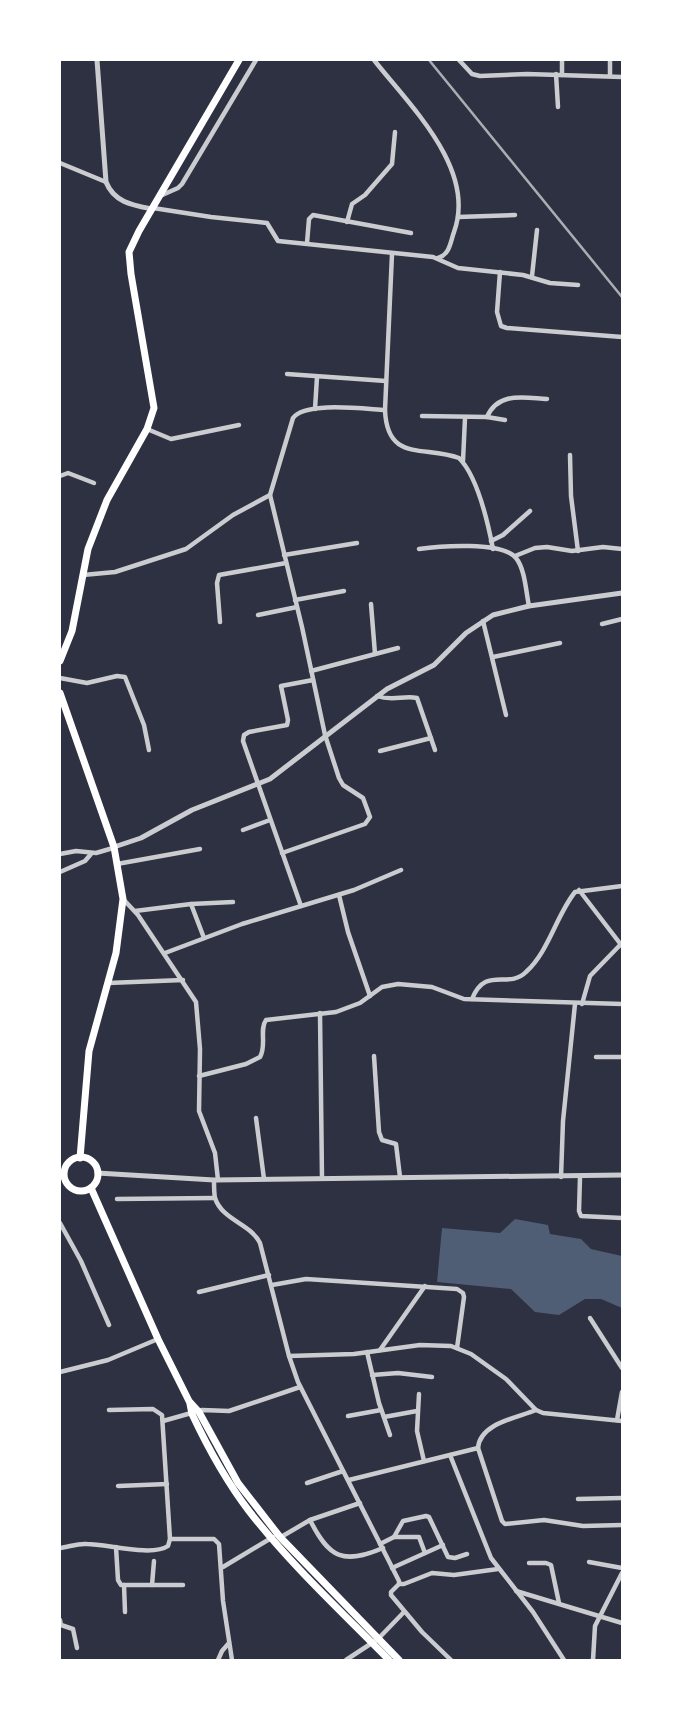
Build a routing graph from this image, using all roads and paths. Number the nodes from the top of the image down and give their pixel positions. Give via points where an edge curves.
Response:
1 (97, 60) edge
2 (239, 60) edge
3 (256, 60) edge
4 (374, 60) edge
5 (459, 60) edge
6 (562, 60) edge
7 (610, 60) edge
8 (559, 74) junction
9 (610, 76) junction
10 (622, 78) edge
11 (558, 107) dead end
12 (395, 132) dead end
13 (60, 163) edge
14 (106, 182) junction
15 (160, 195) junction
16 (152, 208) junction
17 (515, 215) dead end
18 (458, 217) junction
19 (347, 222) junction
20 (537, 230) dead end
21 (411, 233) dead end
22 (307, 243) junction
23 (392, 254) junction
24 (438, 258) junction
25 (500, 272) junction
26 (531, 276) junction
27 (578, 285) dead end
28 (622, 337) edge
29 (287, 374) dead end
30 (317, 377) junction
31 (386, 381) junction
32 (547, 399) dead end
33 (315, 409) junction
34 (385, 410) junction
35 (422, 416) dead end
36 (488, 416) junction
37 (465, 417) junction
38 (505, 420) dead end
39 (240, 425) dead end
40 (147, 429) junction
41 (570, 455) dead end
42 (463, 462) junction
43 (60, 476) edge
44 (94, 483) dead end
45 (270, 495) junction
46 (530, 511) dead end
47 (491, 541) junction
48 (357, 543) dead end
49 (419, 549) dead end
50 (493, 549) junction
51 (622, 549) edge
52 (578, 551) junction
53 (284, 555) junction
54 (515, 556) junction
55 (286, 563) junction
56 (83, 575) junction
57 (344, 590) dead end
58 (622, 593) edge
59 (295, 600) junction
60 (371, 604) dead end
61 (529, 606) junction
62 (297, 607) junction
63 (258, 615) dead end
64 (622, 619) edge
65 (484, 621) junction
66 (220, 622) dead end
67 (602, 624) dead end
68 (560, 643) dead end
69 (398, 648) dead end
70 (375, 654) junction
71 (493, 657) junction
72 (60, 661) edge
73 (311, 671) junction
74 (60, 678) edge
75 (313, 680) junction
76 (60, 693) edge
77 (377, 696) junction
78 (506, 715) dead end
79 (325, 735) junction
80 (431, 738) junction
81 (149, 750) dead end
82 (435, 750) dead end
83 (380, 751) dead end
84 (257, 785) junction
85 (270, 820) junction
86 (243, 830) dead end
87 (114, 847) junction
88 (200, 849) dead end
89 (282, 853) junction
90 (60, 854) edge
91 (91, 854) junction
92 (117, 864) junction
93 (401, 870) dead end
94 (60, 872) edge
95 (622, 886) edge
96 (579, 890) junction
97 (339, 895) junction
98 (122, 899) junction
99 (233, 902) dead end
100 (191, 904) junction
101 (301, 906) junction
102 (135, 911) junction
103 (204, 938) junction
104 (622, 945) edge
105 (165, 953) junction
106 (183, 980) junction
107 (107, 983) junction
108 (370, 996) junction
109 (472, 999) junction
110 (575, 1004) junction
111 (582, 1004) junction
112 (622, 1004) edge
113 (320, 1013) junction
114 (374, 1056) dead end
115 (596, 1057) dead end
116 (622, 1057) edge
117 (199, 1076) junction
118 (256, 1118) dead end
119 (79, 1158) junction
120 (97, 1173) junction
121 (622, 1175) edge
122 (62, 1177) edge
123 (400, 1177) junction
124 (561, 1177) junction
125 (580, 1177) junction
126 (322, 1178) junction
127 (264, 1179) junction
128 (216, 1180) junction
129 (91, 1188) junction
130 (215, 1198) junction
131 (117, 1199) dead end
132 (622, 1218) edge
133 (60, 1223) edge
134 (270, 1275) junction
135 (272, 1285) junction
136 (425, 1286) junction
137 (199, 1292) dead end
138 (590, 1318) dead end
139 (108, 1325) dead end
140 (158, 1339) junction
141 (457, 1348) junction
142 (379, 1351) junction
143 (367, 1352) junction
144 (289, 1356) junction
145 (622, 1368) edge
146 (60, 1372) edge
147 (372, 1375) junction
148 (432, 1377) dead end
149 (301, 1387) junction
150 (622, 1392) edge
151 (419, 1394) dead end
152 (109, 1410) dead end
153 (381, 1410) junction
154 (417, 1410) junction
155 (536, 1410) junction
156 (195, 1413) junction
157 (348, 1416) dead end
158 (383, 1417) junction
159 (163, 1421) junction
160 (620, 1421) edge
161 (390, 1436) dead end
162 (478, 1448) junction
163 (450, 1455) junction
164 (424, 1461) junction
165 (343, 1471) junction
166 (349, 1480) junction
167 (307, 1483) dead end
168 (167, 1484) junction
169 (118, 1486) dead end
170 (622, 1498) edge
171 (578, 1499) dead end
172 (360, 1503) junction
173 (310, 1520) junction
174 (622, 1525) edge
175 (276, 1536) junction
176 (394, 1537) junction
177 (170, 1539) junction
178 (443, 1545) junction
179 (382, 1546) junction
180 (116, 1547) junction
181 (60, 1548) edge
182 (425, 1553) junction
183 (467, 1554) dead end
184 (153, 1561) dead end
185 (589, 1562) dead end
186 (529, 1563) dead end
187 (223, 1567) junction
188 (392, 1568) junction
189 (622, 1568) edge
190 (498, 1569) junction
191 (622, 1573) edge
192 (399, 1584) junction
193 (124, 1585) junction
194 (152, 1585) junction
195 (183, 1585) dead end
196 (516, 1591) junction
197 (560, 1604) junction
198 (125, 1612) dead end
199 (404, 1612) junction
200 (599, 1617) junction
201 (60, 1620) edge
202 (622, 1623) edge
203 (375, 1641) junction
204 (229, 1643) junction
205 (77, 1647) dead end
206 (218, 1661) edge
207 (232, 1661) edge
208 (346, 1661) edge
209 (390, 1661) edge
210 (399, 1661) edge
211 (451, 1661) edge
212 (564, 1661) edge
213 (593, 1661) edge

1 - 14 street
2 - 15 main road
3 - 15 street via 182,184
4 - 18 street via 451,164 458,188
5 - 8 street via 480,76
6 - 8 street
7 - 9 street
8 - 9 street
8 - 11 street
9 - 10 street
12 - 19 street via 392,164 366,195 352,204
13 - 14 street
14 - 16 street via 119,199
15 - 16 main road
16 - 22 street via 267,223 278,241
16 - 40 main road via 129,252 154,408
17 - 18 street
18 - 24 street via 448,252
19 - 21 street
19 - 22 street via 310,216
20 - 26 street
22 - 23 street
23 - 24 street
23 - 31 street
24 - 25 street via 453,267
25 - 26 street
25 - 28 street via 497,312 501,326
26 - 27 street
29 - 30 street
30 - 31 street
30 - 33 street
31 - 34 street
32 - 36 street via 505,398
33 - 34 street
33 - 45 street via 293,418
34 - 42 street via 387,429 398,444
35 - 37 street
36 - 37 street
36 - 38 street
37 - 42 street
39 - 40 street via 171,439
40 - 56 main road via 107,500
41 - 52 street
42 - 47 street
43 - 44 street via 68,473
45 - 53 street
45 - 56 street via 186,549 115,572
46 - 47 street
47 - 50 street
48 - 53 street
49 - 50 street via 459,545
50 - 54 street
51 - 52 street
52 - 54 street via 547,547
53 - 55 street
54 - 61 street
55 - 59 street
55 - 66 street via 219,575
56 - 72 main road via 72,631
57 - 59 street
58 - 61 street
59 - 62 street
60 - 70 street
61 - 65 street
62 - 63 street
62 - 73 street
64 - 67 street
65 - 71 street
65 - 77 street via 434,665
68 - 71 street
69 - 70 street
70 - 73 street
71 - 78 street
73 - 75 street
74 - 81 street via 87,683 125,677
75 - 79 street
75 - 84 street via 281,686 287,725 244,735
76 - 87 main road
77 - 79 street
77 - 80 street via 417,698
79 - 84 street
79 - 89 street via 339,778 363,798 369,821
80 - 82 street
80 - 83 street
84 - 85 street
84 - 87 street
85 - 86 street
85 - 89 street
87 - 91 street
87 - 92 main road
88 - 92 street
89 - 101 street
90 - 91 street
91 - 94 street
92 - 98 main road
93 - 97 street
95 - 96 street
96 - 104 street
96 - 109 street via 525,974 485,981
97 - 101 street
97 - 108 street
98 - 102 street
98 - 107 main road via 119,936
99 - 100 street
100 - 102 street
100 - 103 street
101 - 103 street
102 - 105 street
103 - 105 street
104 - 111 street via 590,976
105 - 106 street
106 - 107 street
106 - 117 street via 198,1011
107 - 119 main road via 89,1051
108 - 109 street via 388,986 422,985
108 - 113 street via 350,1007
109 - 110 street
110 - 111 street
110 - 124 street
111 - 112 street
113 - 117 street via 266,1020 260,1057
113 - 126 street
114 - 123 street via 379,1132 382,1140 396,1144
115 - 116 street
117 - 128 street via 198,1111 215,1153
118 - 127 street
119 - 120 main road via 92,1162
119 - 122 main road via 69,1162
120 - 128 street
120 - 129 main road
121 - 125 street
122 - 129 main road via 74,1190
123 - 124 street
123 - 126 street
124 - 125 street
125 - 132 street via 581,1216
126 - 127 street
127 - 128 street
128 - 130 street
129 - 140 main road
130 - 131 street
130 - 134 street via 223,1210 258,1237
133 - 139 street
134 - 135 street
134 - 137 street
135 - 136 street via 301,1278
135 - 144 street
136 - 141 street via 463,1293
136 - 142 street
138 - 145 street
140 - 146 street via 108,1360
140 - 156 main road
141 - 142 street via 420,1345
141 - 155 street via 506,1380
142 - 143 street
143 - 144 street
143 - 147 street
144 - 149 street
147 - 148 street
147 - 153 street
149 - 156 street via 229,1411
149 - 165 street
150 - 160 street
151 - 154 street
152 - 159 street via 153,1409
153 - 157 street
153 - 158 street
154 - 158 street
154 - 164 street
155 - 160 street
155 - 162 street via 492,1427 480,1438
156 - 159 street
156 - 175 main road via 220,1469 247,1509
158 - 161 street
159 - 168 street
162 - 163 street
162 - 174 street via 505,1524 544,1520
163 - 164 street
163 - 190 street
164 - 166 street
165 - 166 street
165 - 167 street
166 - 172 street
168 - 169 street
168 - 177 street
170 - 171 street
172 - 173 street
172 - 179 street
173 - 175 street
173 - 179 street via 327,1546 344,1557 362,1557
175 - 187 street
175 - 203 main road
176 - 178 street via 403,1521 429,1517
176 - 179 street
176 - 182 street via 419,1537
177 - 180 street via 169,1546 161,1550
177 - 187 street via 214,1539
178 - 182 street
178 - 183 street via 451,1558
179 - 188 street
180 - 181 street via 85,1544
180 - 193 street via 118,1583
182 - 188 street
184 - 194 street
185 - 189 street
186 - 197 street via 551,1565
187 - 204 street
188 - 192 street
190 - 192 street via 432,1573
190 - 196 street
191 - 200 street
192 - 199 street via 391,1595
193 - 194 street
193 - 198 street
194 - 195 street
196 - 197 street
196 - 212 street
197 - 200 street
199 - 203 street
199 - 211 street
200 - 202 street
200 - 213 street
201 - 205 street via 61,1625 73,1629
203 - 208 street
203 - 209 main road
203 - 210 main road
204 - 206 street
204 - 207 street

